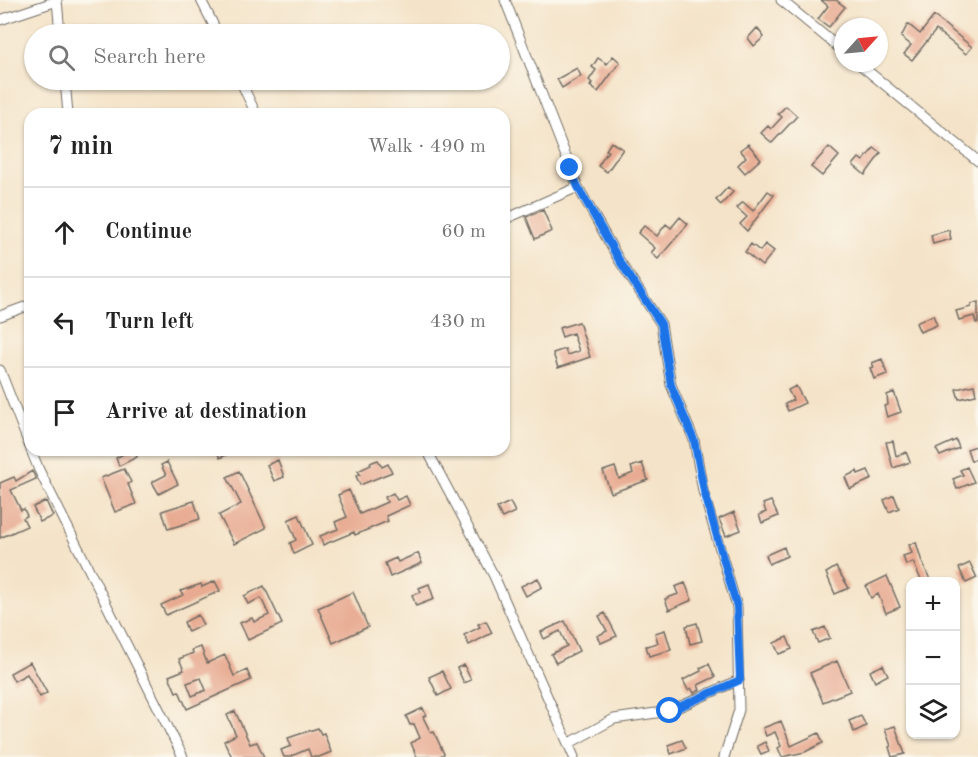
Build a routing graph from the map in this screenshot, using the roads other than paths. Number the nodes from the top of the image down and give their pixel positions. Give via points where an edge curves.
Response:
1 (201, 0) edge
2 (505, 0) edge
3 (781, 0) edge
4 (57, 1) edge
5 (0, 20) edge
6 (59, 24) edge
7 (213, 24) edge
8 (834, 44) edge
9 (869, 72) edge
10 (66, 90) edge
11 (245, 90) edge
12 (67, 108) edge
13 (253, 108) edge
14 (978, 161) edge
15 (578, 187) junction
16 (510, 217) edge
17 (24, 307) edge
18 (0, 316) edge
19 (0, 370) edge
20 (24, 430) edge
21 (34, 456) edge
22 (430, 456) edge
23 (740, 680) junction
24 (568, 744) junction
25 (183, 757) edge
26 (574, 757) edge
27 (724, 757) edge

1 - 7 street
2 - 15 street
3 - 8 street
4 - 5 street
4 - 6 street
9 - 14 street
10 - 12 street
11 - 13 street
15 - 16 street
15 - 23 street via 661,324 671,385 694,440 704,491 737,607
17 - 18 street
19 - 20 street
21 - 25 street
22 - 24 street via 494,576
23 - 24 street via 670,711 614,719
23 - 27 street via 739,710
24 - 26 street

